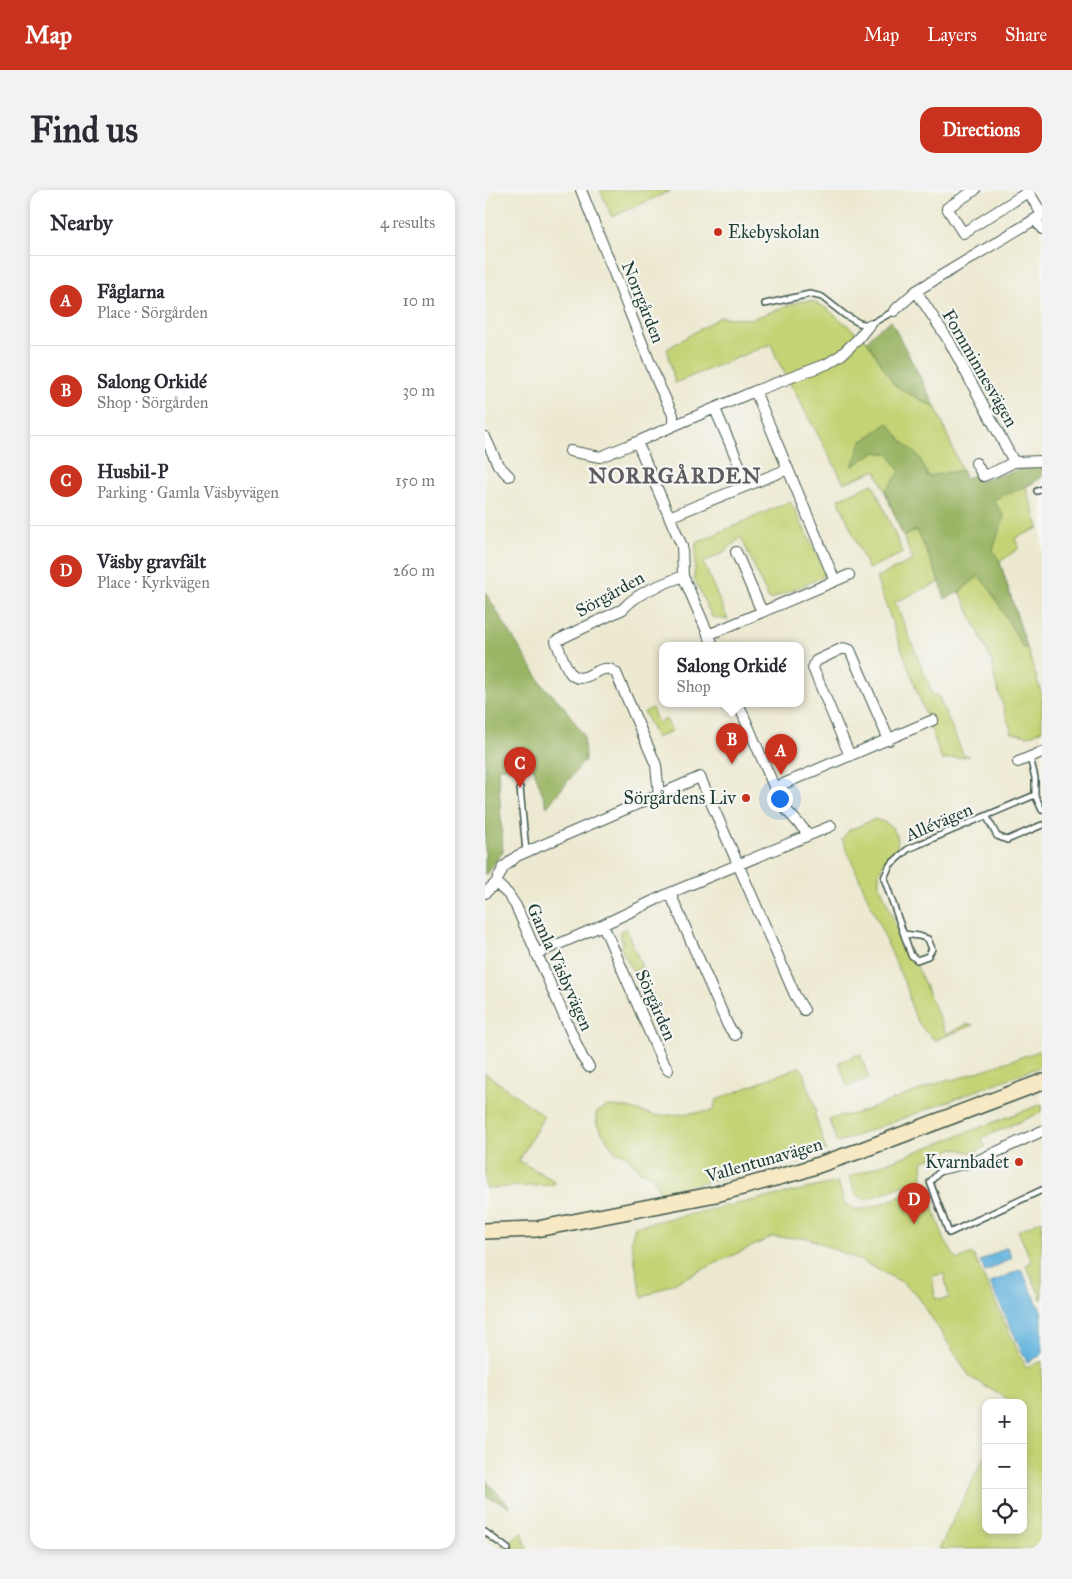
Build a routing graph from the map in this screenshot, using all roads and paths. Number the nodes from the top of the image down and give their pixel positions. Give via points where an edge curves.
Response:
1 (581, 190) edge
2 (975, 190) edge
3 (1027, 191) edge
4 (1040, 216) edge
5 (1042, 229) edge
6 (916, 291) junction
7 (765, 304) dead end
8 (894, 311) joint
9 (869, 325) junction
10 (755, 391) junction
11 (715, 409) junction
12 (673, 426) junction
13 (485, 437) edge
14 (637, 442) junction
15 (569, 450) dead end
16 (1042, 461) edge
17 (1014, 462) junction
18 (976, 463) dead end
19 (788, 470) junction
20 (509, 476) dead end
21 (748, 485) junction
22 (669, 517) junction
23 (736, 552) dead end
24 (683, 576) junction
25 (849, 576) dead end
26 (835, 581) junction
27 (762, 612) junction
28 (708, 635) junction
29 (712, 642) edge
30 (739, 707) edge
31 (933, 720) dead end
32 (889, 740) junction
33 (1042, 752) edge
34 (850, 756) junction
35 (1030, 757) junction
36 (1019, 762) dead end
37 (520, 788) dead end
38 (774, 788) junction
39 (659, 795) junction
40 (1035, 796) junction
41 (1042, 810) edge
42 (987, 817) junction
43 (1042, 824) edge
44 (831, 826) dead end
45 (809, 835) junction
46 (526, 851) junction
47 (739, 864) junction
48 (496, 883) junction
49 (485, 893) edge
50 (670, 894) junction
51 (603, 925) junction
52 (904, 934) junction
53 (536, 954) junction
54 (804, 1010) dead end
55 (735, 1035) dead end
56 (589, 1067) dead end
57 (669, 1070) dead end
58 (1042, 1082) edge
59 (1042, 1131) edge
60 (942, 1169) joint
61 (1042, 1190) edge
62 (485, 1231) edge
63 (485, 1532) edge
64 (508, 1549) edge

1 - 12 street, Norrgården via 673,416
2 - 3 street via 947,208 963,233
3 - 4 street
4 - 5 street
4 - 6 street
6 - 8 street
6 - 17 street, Fornminnesvägen via 949,341
7 - 9 lane via 810,294 822,297 845,316
8 - 9 lane
9 - 10 street via 841,355 827,364
10 - 11 street
10 - 19 street
11 - 12 street
11 - 21 street
12 - 14 street
13 - 20 street via 498,465
14 - 15 street via 600,457
14 - 22 street
16 - 17 street
17 - 18 street via 983,476
19 - 21 street
19 - 26 street
21 - 22 street
22 - 24 street via 682,546
23 - 27 street
24 - 28 street
24 - 39 street, Sörgården via 641,593 623,609 556,641 575,677 582,678 605,669 616,673 656,765
25 - 26 street
26 - 27 street
27 - 28 street
28 - 29 street
30 - 38 street
31 - 32 street
32 - 34 street
32 - 34 street via 850,650 843,648 816,661 813,668
33 - 35 street
34 - 38 street
35 - 36 street
35 - 40 lane
37 - 46 lane
38 - 45 street via 782,806
39 - 46 street
39 - 47 street via 700,777
40 - 41 lane
40 - 42 lane, Allévägen
42 - 43 lane via 997,836 1007,840
42 - 52 lane, Allévägen via 908,849 890,865 884,878
44 - 45 street
45 - 47 street
46 - 48 street via 503,868
47 - 50 street
47 - 54 street
48 - 49 street
48 - 53 street, Gamla Väsbyvägen via 516,906
50 - 51 street
50 - 55 street via 728,1026
51 - 53 street
51 - 57 street, Sörgården
52 - 52 lane, Allévägen via 928,939 932,949 928,956 917,960 911,955
53 - 56 street, Gamla Väsbyvägen
58 - 62 main road, Vallentunavägen via 801,1171 716,1194 537,1228
59 - 60 street via 977,1161
60 - 61 lane via 930,1182 949,1233
63 - 64 lane

